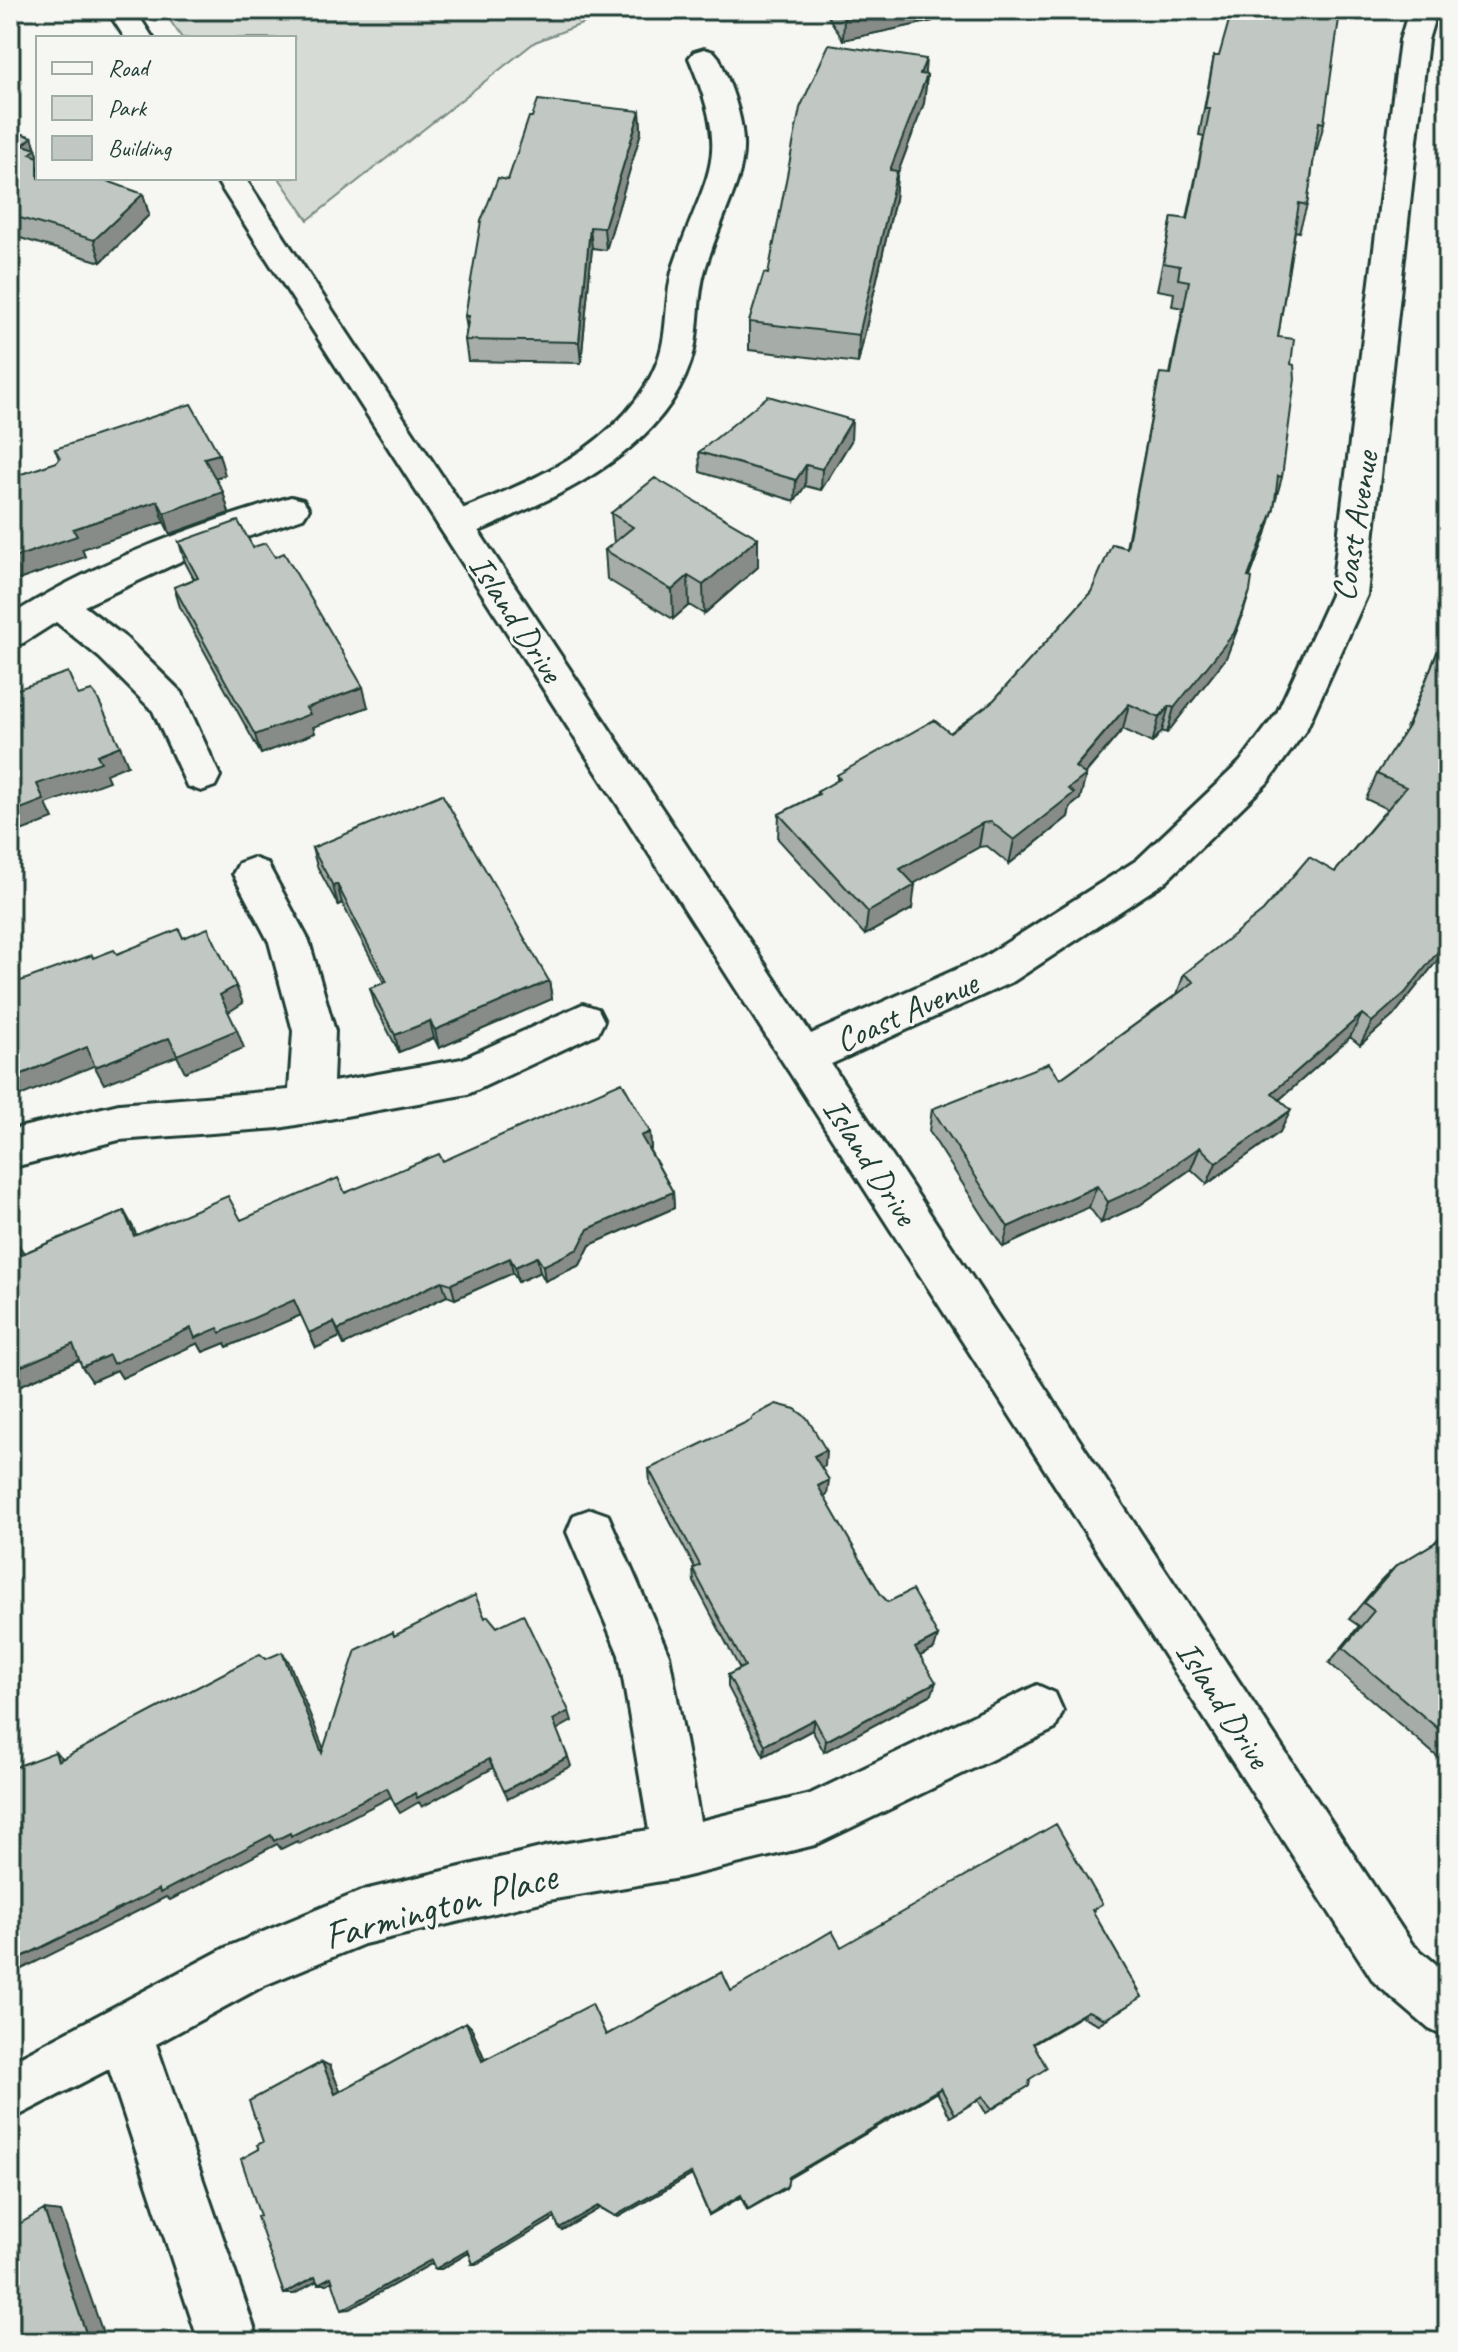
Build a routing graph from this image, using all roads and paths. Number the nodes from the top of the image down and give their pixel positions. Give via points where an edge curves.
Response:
1 (121, 10) edge
2 (1423, 10) edge
3 (138, 36) edge
4 (704, 58) dead end
5 (231, 180) edge
6 (291, 509) dead end
7 (456, 525) junction
8 (56, 603) junction
9 (10, 634) edge
10 (201, 776) dead end
11 (253, 874) dead end
12 (583, 1021) dead end
13 (803, 1057) junction
14 (310, 1104) junction
15 (10, 1149) edge
16 (591, 1532) dead end
17 (1037, 1711) dead end
18 (679, 1852) junction
19 (1448, 2010) edge
20 (124, 2031) junction
21 (10, 2092) edge
22 (229, 2342) edge

1 - 3 street
2 - 13 street, Coast Avenue via 1414,40 1349,595 1293,720 1254,772 1151,871 999,969
4 - 7 street via 725,108 729,155 684,282 675,361 655,397 626,429 568,476
5 - 7 street, Island Drive
6 - 8 street via 185,543
7 - 13 street, Island Drive
8 - 9 street
8 - 10 street via 113,648 169,703
11 - 14 street via 289,941 314,1031
12 - 14 street via 468,1076
13 - 19 street, Island Drive via 1393,1963
14 - 15 street via 119,1122
16 - 18 street via 644,1655
17 - 18 street, Farmington Place via 815,1819
18 - 20 street, Farmington Place via 549,1873 364,1917 246,1966
20 - 21 street, Farmington Place
20 - 22 street

